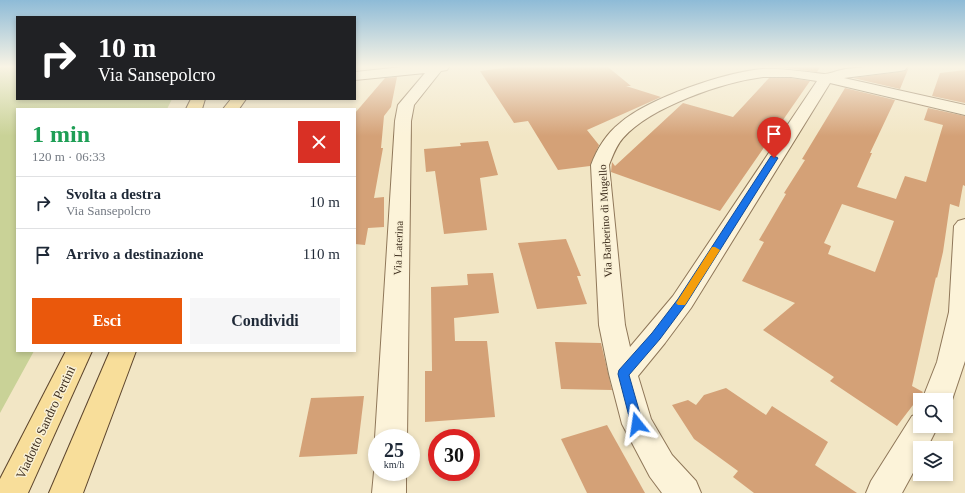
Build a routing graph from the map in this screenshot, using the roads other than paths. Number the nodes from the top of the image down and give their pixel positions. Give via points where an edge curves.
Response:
1 (420, 90) edge
2 (699, 90) edge
3 (818, 90) edge
4 (878, 90) edge
5 (238, 100) edge
6 (232, 108) edge
7 (965, 110) edge
8 (965, 226) edge
9 (79, 352) edge
10 (123, 352) edge
11 (623, 374) junction
12 (940, 393) edge
13 (391, 429) edge
14 (919, 433) edge
15 (390, 481) edge
16 (12, 493) edge
17 (66, 493) edge
18 (389, 493) edge
19 (684, 493) edge
20 (883, 493) edge

1 - 13 street, Via Laterina via 406,106 403,121
2 - 11 street, Via Barberino di Mugello via 648,111 626,125 610,142 600,165 612,325
3 - 11 street via 682,302
4 - 7 street, Via Barberino di Mugello
5 - 6 main road
8 - 12 street via 962,312 951,362
9 - 16 main road, Viadotto Sandro Pertini
10 - 17 main road
11 - 19 street, Via Barberino di Mugello via 637,424 661,466
14 - 20 street
15 - 18 street

